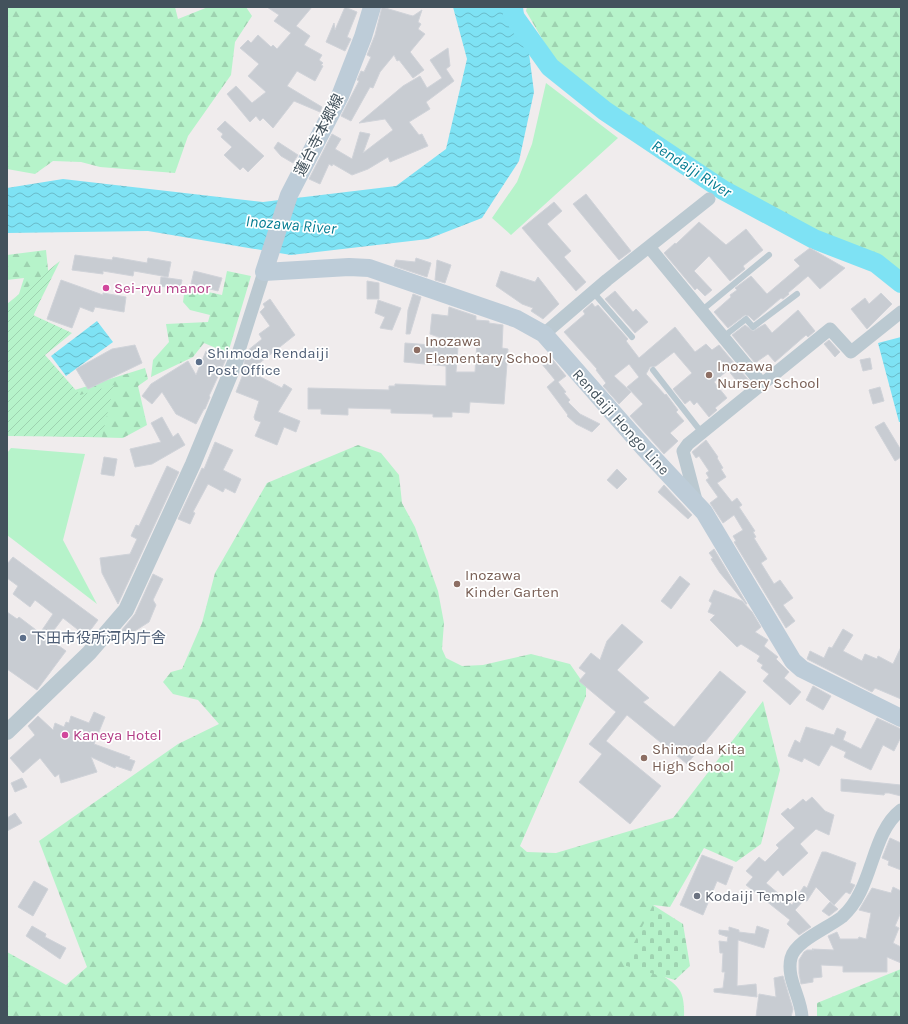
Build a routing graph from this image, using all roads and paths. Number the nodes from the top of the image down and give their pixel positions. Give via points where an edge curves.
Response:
1 (372, 7) edge
2 (709, 199) dead end
3 (649, 247) junction
4 (769, 255) dead end
5 (266, 267) junction
6 (593, 292) junction
7 (797, 294) dead end
8 (702, 311) junction
9 (901, 312) edge
10 (544, 334) junction
11 (722, 336) junction
12 (632, 337) dead end
13 (236, 360) joint
14 (653, 370) dead end
15 (762, 384) junction
16 (702, 433) junction
17 (697, 504) junction
18 (901, 718) edge
19 (7, 732) edge
20 (901, 810) edge
21 (802, 1017) edge

1 - 5 main road, 蓮台寺本郷線 via 340,96 289,195
2 - 3 street
3 - 6 street
3 - 8 street
4 - 8 lane
5 - 10 main road, Rendaiji Hongo Line via 370,268 517,319
5 - 13 street
6 - 10 street
6 - 12 lane
7 - 11 lane via 753,327 746,319
8 - 11 street
9 - 15 street via 851,352 830,329
10 - 17 main road, Rendaiji Hongo Line
11 - 15 street
13 - 19 street via 190,471 126,610 89,652
14 - 16 lane
15 - 16 street
16 - 17 street via 683,449
17 - 18 main road, Rendaiji Hongo Line via 793,661 802,669
20 - 21 street via 889,820 860,894 842,916 795,949 790,972

